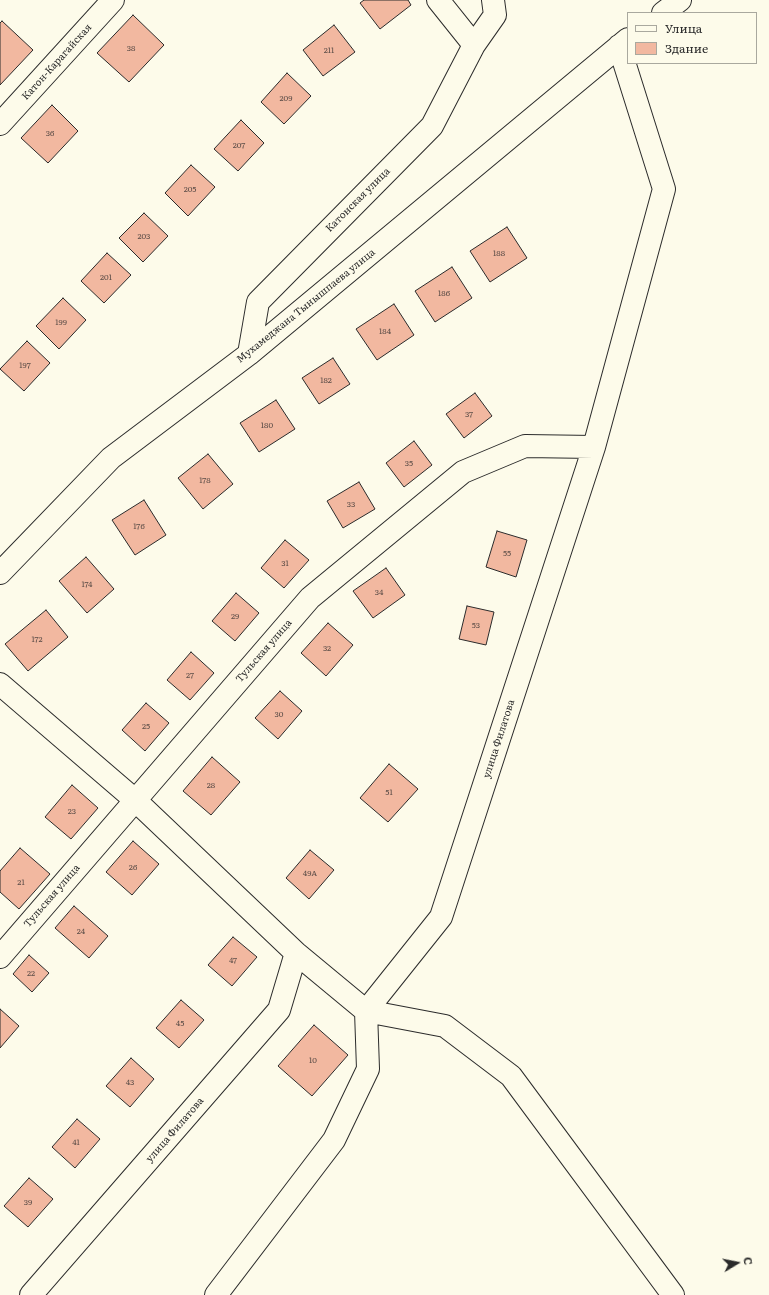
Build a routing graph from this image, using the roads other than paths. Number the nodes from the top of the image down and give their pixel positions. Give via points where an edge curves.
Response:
1 (114, 0) edge
2 (438, 0) edge
3 (493, 0) edge
4 (680, 0) edge
5 (664, 12) edge
6 (624, 43) edge
7 (474, 45) junction
8 (627, 54) edge
9 (630, 64) edge
10 (0, 124) edge
11 (249, 354) junction
12 (594, 447) junction
13 (0, 573) edge
14 (0, 684) edge
15 (135, 800) junction
16 (296, 952) junction
17 (0, 957) edge
18 (366, 1011) junction
19 (31, 1295) edge
20 (216, 1295) edge
21 (672, 1295) edge

1 - 10 street, Катон-Карагайская
2 - 7 street
3 - 7 street, Катонская улица via 495,15
4 - 5 street
6 - 8 street, улица Филатова
6 - 11 street, Мухамеджана Тынышпаева улица
7 - 11 street, Катонская улица via 432,126 258,302
9 - 12 street, улица Филатова via 664,189
11 - 13 street, Мухамеджана Тынышпаева улица via 111,458
12 - 15 street, Тульская улица via 525,446 463,472 310,598
12 - 18 street, улица Филатова via 440,917
14 - 15 street
15 - 16 street
15 - 17 street, Тульская улица
16 - 18 street
16 - 19 street, улица Филатова via 279,1010
18 - 20 street via 368,1069 334,1140
18 - 21 street via 445,1026 511,1076

